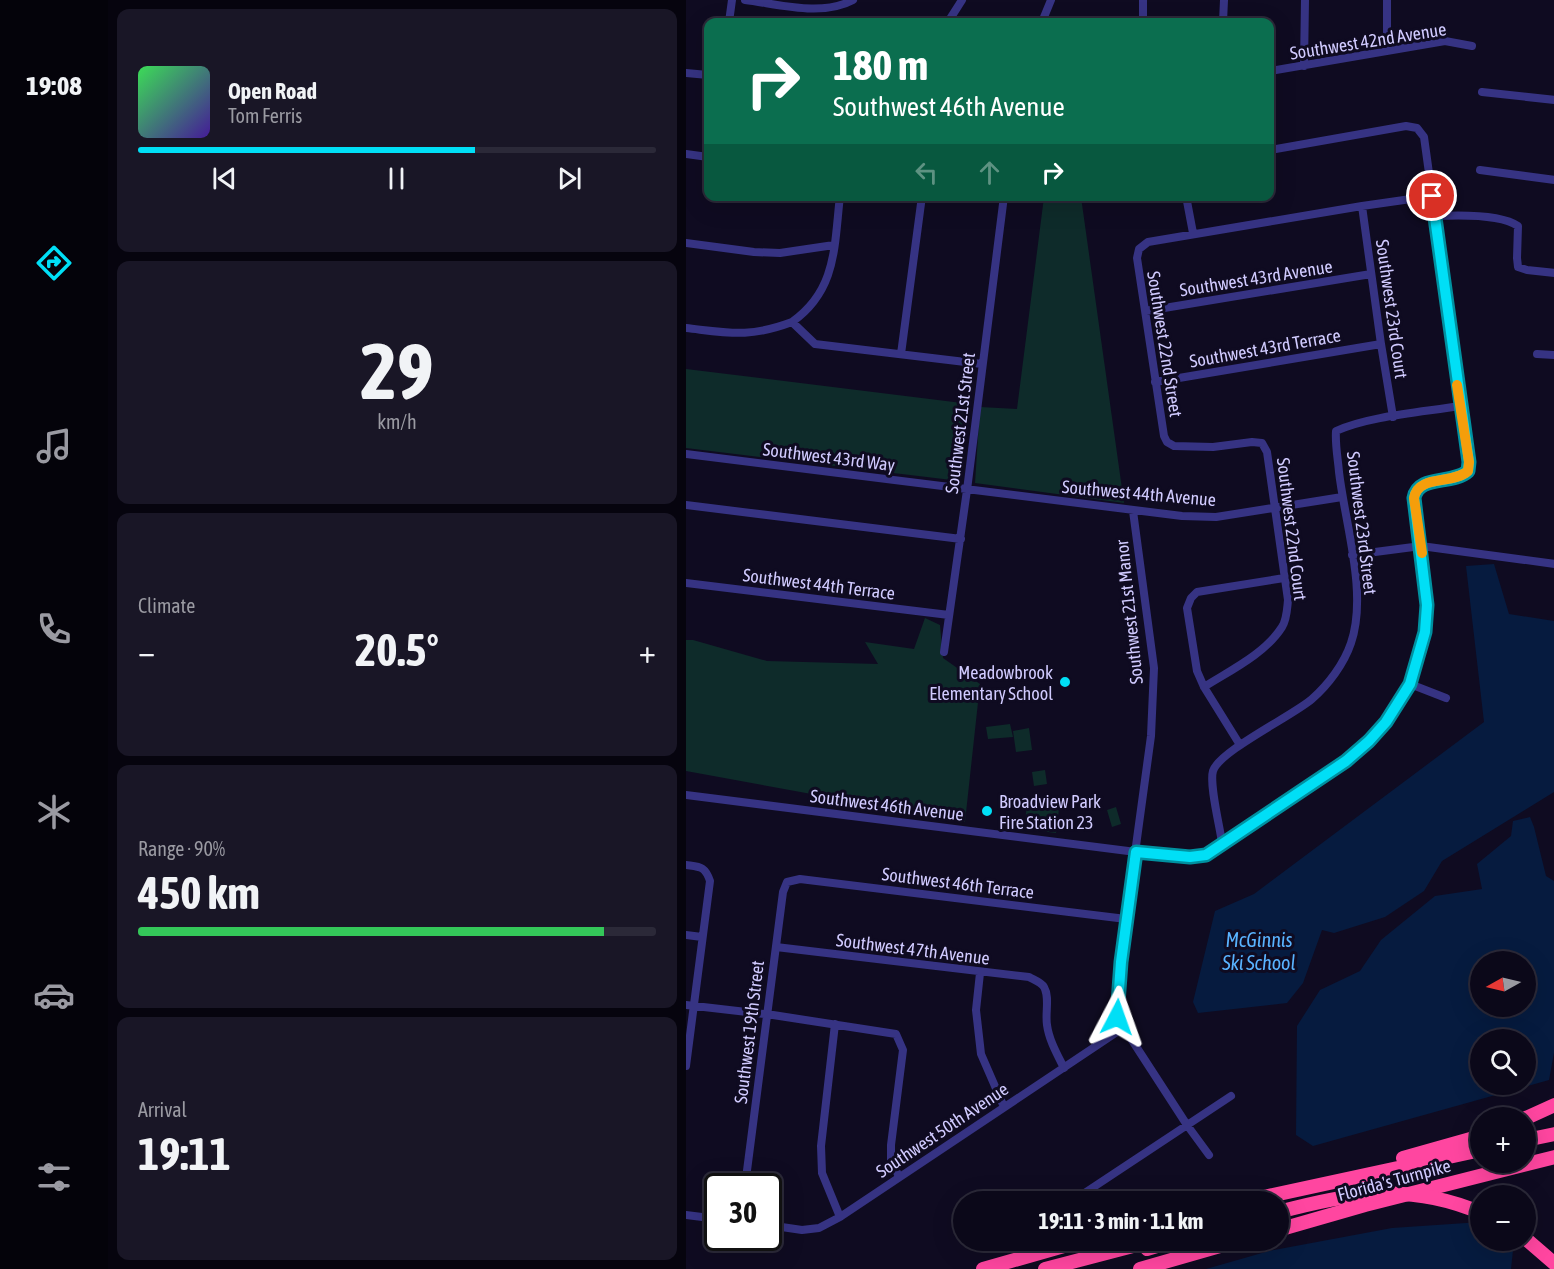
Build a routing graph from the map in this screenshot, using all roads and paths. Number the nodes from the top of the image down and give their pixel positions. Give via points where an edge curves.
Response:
1 (732, 0) edge
2 (745, 0) edge
3 (853, 0) edge
4 (962, 0) edge
5 (1051, 0) edge
6 (1143, 0) edge
7 (1224, 0) edge
8 (1305, 0) edge
9 (1387, 0) edge
10 (730, 18) edge
11 (951, 18) edge
12 (1044, 18) edge
13 (1143, 18) edge
14 (1223, 18) edge
15 (1472, 46) dead end
16 (1386, 51) junction
17 (1304, 66) junction
18 (1274, 70) edge
19 (686, 73) edge
20 (704, 75) edge
21 (1482, 92) dead end
22 (1554, 100) edge
23 (1274, 149) edge
24 (686, 154) edge
25 (704, 156) edge
26 (1480, 170) dead end
27 (1554, 180) edge
28 (1432, 196) junction
29 (839, 201) edge
30 (921, 201) edge
31 (1003, 201) edge
32 (1187, 201) edge
33 (1362, 206) junction
34 (1435, 216) junction
35 (1193, 233) junction
36 (686, 243) edge
37 (834, 245) junction
38 (1554, 273) edge
39 (1371, 274) junction
40 (1146, 311) junction
41 (792, 322) junction
42 (686, 328) edge
43 (1381, 344) junction
44 (901, 354) junction
45 (1537, 354) dead end
46 (1554, 355) edge
47 (982, 364) junction
48 (1155, 382) junction
49 (1460, 406) junction
50 (1393, 417) junction
51 (1262, 443) joint
52 (686, 454) edge
53 (967, 490) junction
54 (1342, 497) junction
55 (686, 505) edge
56 (1274, 509) junction
57 (1133, 511) junction
58 (961, 539) junction
59 (1421, 546) junction
60 (1352, 555) junction
61 (1554, 564) edge
62 (1284, 578) junction
63 (686, 583) edge
64 (949, 615) junction
65 (944, 652) dead end
66 (1410, 684) junction
67 (1204, 687) junction
68 (1446, 698) dead end
69 (1240, 745) junction
70 (686, 795) edge
71 (1222, 843) junction
72 (1136, 852) junction
73 (686, 865) edge
74 (787, 882) joint
75 (1127, 919) junction
76 (686, 935) edge
77 (702, 937) junction
78 (776, 947) junction
79 (980, 973) junction
80 (690, 1005) edge
81 (766, 1014) junction
82 (835, 1024) junction
83 (1123, 1028) junction
84 (686, 1066) edge
85 (1064, 1068) junction
86 (1231, 1096) dead end
87 (1004, 1107) junction
88 (1187, 1125) junction
89 (1554, 1134) edge
90 (1536, 1138) edge
91 (1470, 1139) edge
92 (1470, 1152) edge
93 (1209, 1155) dead end
94 (1554, 1157) edge
95 (747, 1173) edge
96 (899, 1177) junction
97 (1321, 1183) junction
98 (1088, 1191) edge
99 (1287, 1191) edge
100 (1289, 1209) edge
101 (1470, 1209) edge
102 (686, 1215) edge
103 (704, 1217) edge
104 (840, 1217) junction
105 (1289, 1227) edge
106 (782, 1228) edge
107 (1536, 1248) edge
108 (1046, 1251) edge
109 (1114, 1251) edge
110 (1140, 1251) edge
111 (1203, 1251) edge
112 (1554, 1264) edge
113 (983, 1269) edge
114 (1045, 1269) edge
115 (1079, 1269) edge
116 (1140, 1269) edge

1 - 10 street
2 - 3 street via 821,8
4 - 11 street
5 - 12 street
6 - 13 street
7 - 14 street
8 - 17 street
9 - 16 street
15 - 16 street, Southwest 42nd Avenue via 1445,41
16 - 17 street, Southwest 42nd Avenue
17 - 18 street, Southwest 42nd Avenue
19 - 20 street
21 - 22 street
23 - 28 street via 1406,126 1417,128 1424,136
24 - 25 street
26 - 27 street
28 - 33 street
28 - 34 street
29 - 37 street
30 - 44 street
31 - 47 street, Southwest 21st Street
32 - 35 street
33 - 35 street
33 - 39 street, Southwest 23rd Court
34 - 38 street via 1511,220 1518,226 1518,267
34 - 49 street
35 - 40 street, Southwest 22nd Street via 1148,242 1139,249
36 - 37 street via 754,252
37 - 41 street via 824,288 804,314
39 - 40 street, Southwest 43rd Avenue
39 - 43 street, Southwest 23rd Court
40 - 48 street, Southwest 22nd Street
41 - 42 street via 766,332 739,334
41 - 44 street via 815,344
43 - 48 street, Southwest 43rd Terrace
43 - 50 street, Southwest 23rd Court
44 - 47 street
45 - 46 street
47 - 53 street, Southwest 21st Street
48 - 51 street, Southwest 22nd Street via 1164,436 1174,446
49 - 50 street
49 - 59 street, Southwest 46th Avenue via 1468,471 1462,477 1423,484 1416,491
50 - 54 street, Southwest 23rd Street via 1336,431
51 - 56 street, Southwest 22nd Court via 1267,452
52 - 53 street, Southwest 43rd Way
53 - 57 street, Southwest 44th Avenue
53 - 58 street, Southwest 21st Street
54 - 56 street, Southwest 44th Avenue
54 - 60 street, Southwest 23rd Street
55 - 58 street
56 - 57 street, Southwest 44th Avenue via 1216,517
56 - 62 street, Southwest 22nd Court
57 - 72 street, Southwest 21st Manor via 1154,668 1151,736
58 - 64 street, Southwest 21st Street
59 - 60 street
59 - 61 street
59 - 66 street, Southwest 46th Avenue via 1427,605 1425,632
60 - 69 street, Southwest 23rd Street via 1358,597 1356,620 1351,645 1336,671 1312,700
62 - 67 street, Southwest 22nd Court via 1288,600 1282,627 1269,643
62 - 67 street via 1198,592 1191,598 1187,608
63 - 64 street, Southwest 44th Terrace
64 - 65 street, Southwest 21st Street
66 - 68 street
66 - 71 street, Southwest 46th Avenue via 1386,722 1346,761
67 - 69 street
69 - 71 street via 1213,770
70 - 72 street, Southwest 46th Avenue
71 - 72 street, Southwest 46th Avenue via 1206,855 1195,857
72 - 75 street, Southwest 21st Manor
73 - 77 street via 701,867 710,881
74 - 75 street, Southwest 46th Terrace via 800,879
74 - 78 street, Southwest 19th Street
75 - 83 street, Southwest 21st Manor via 1116,1006
76 - 77 street
77 - 80 street
78 - 79 street, Southwest 47th Avenue
78 - 81 street, Southwest 19th Street
79 - 85 street, Southwest 47th Avenue via 1029,977 1044,987 1046,1023
79 - 87 street via 976,1010 981,1054
80 - 81 street
80 - 84 street
81 - 82 street
81 - 95 street, Southwest 19th Street
82 - 96 street via 896,1034 903,1050 891,1159
82 - 104 street via 821,1146 822,1173
83 - 85 street, Southwest 50th Avenue
83 - 88 street
85 - 87 street, Southwest 50th Avenue
86 - 88 street
87 - 96 street, Southwest 50th Avenue
88 - 93 street
88 - 98 street
89 - 90 highway
91 - 97 highway
92 - 97 highway, Florida's Turnpike
94 - 105 highway, Florida's Turnpike
96 - 104 street, Southwest 50th Avenue
97 - 99 highway, Florida's Turnpike
100 - 101 highway, bridge via 1351,1195 1386,1193 1438,1199
102 - 103 street
104 - 106 street, Southwest 50th Avenue via 819,1228
107 - 112 highway
108 - 113 highway
109 - 114 highway
110 - 115 highway
111 - 116 highway

